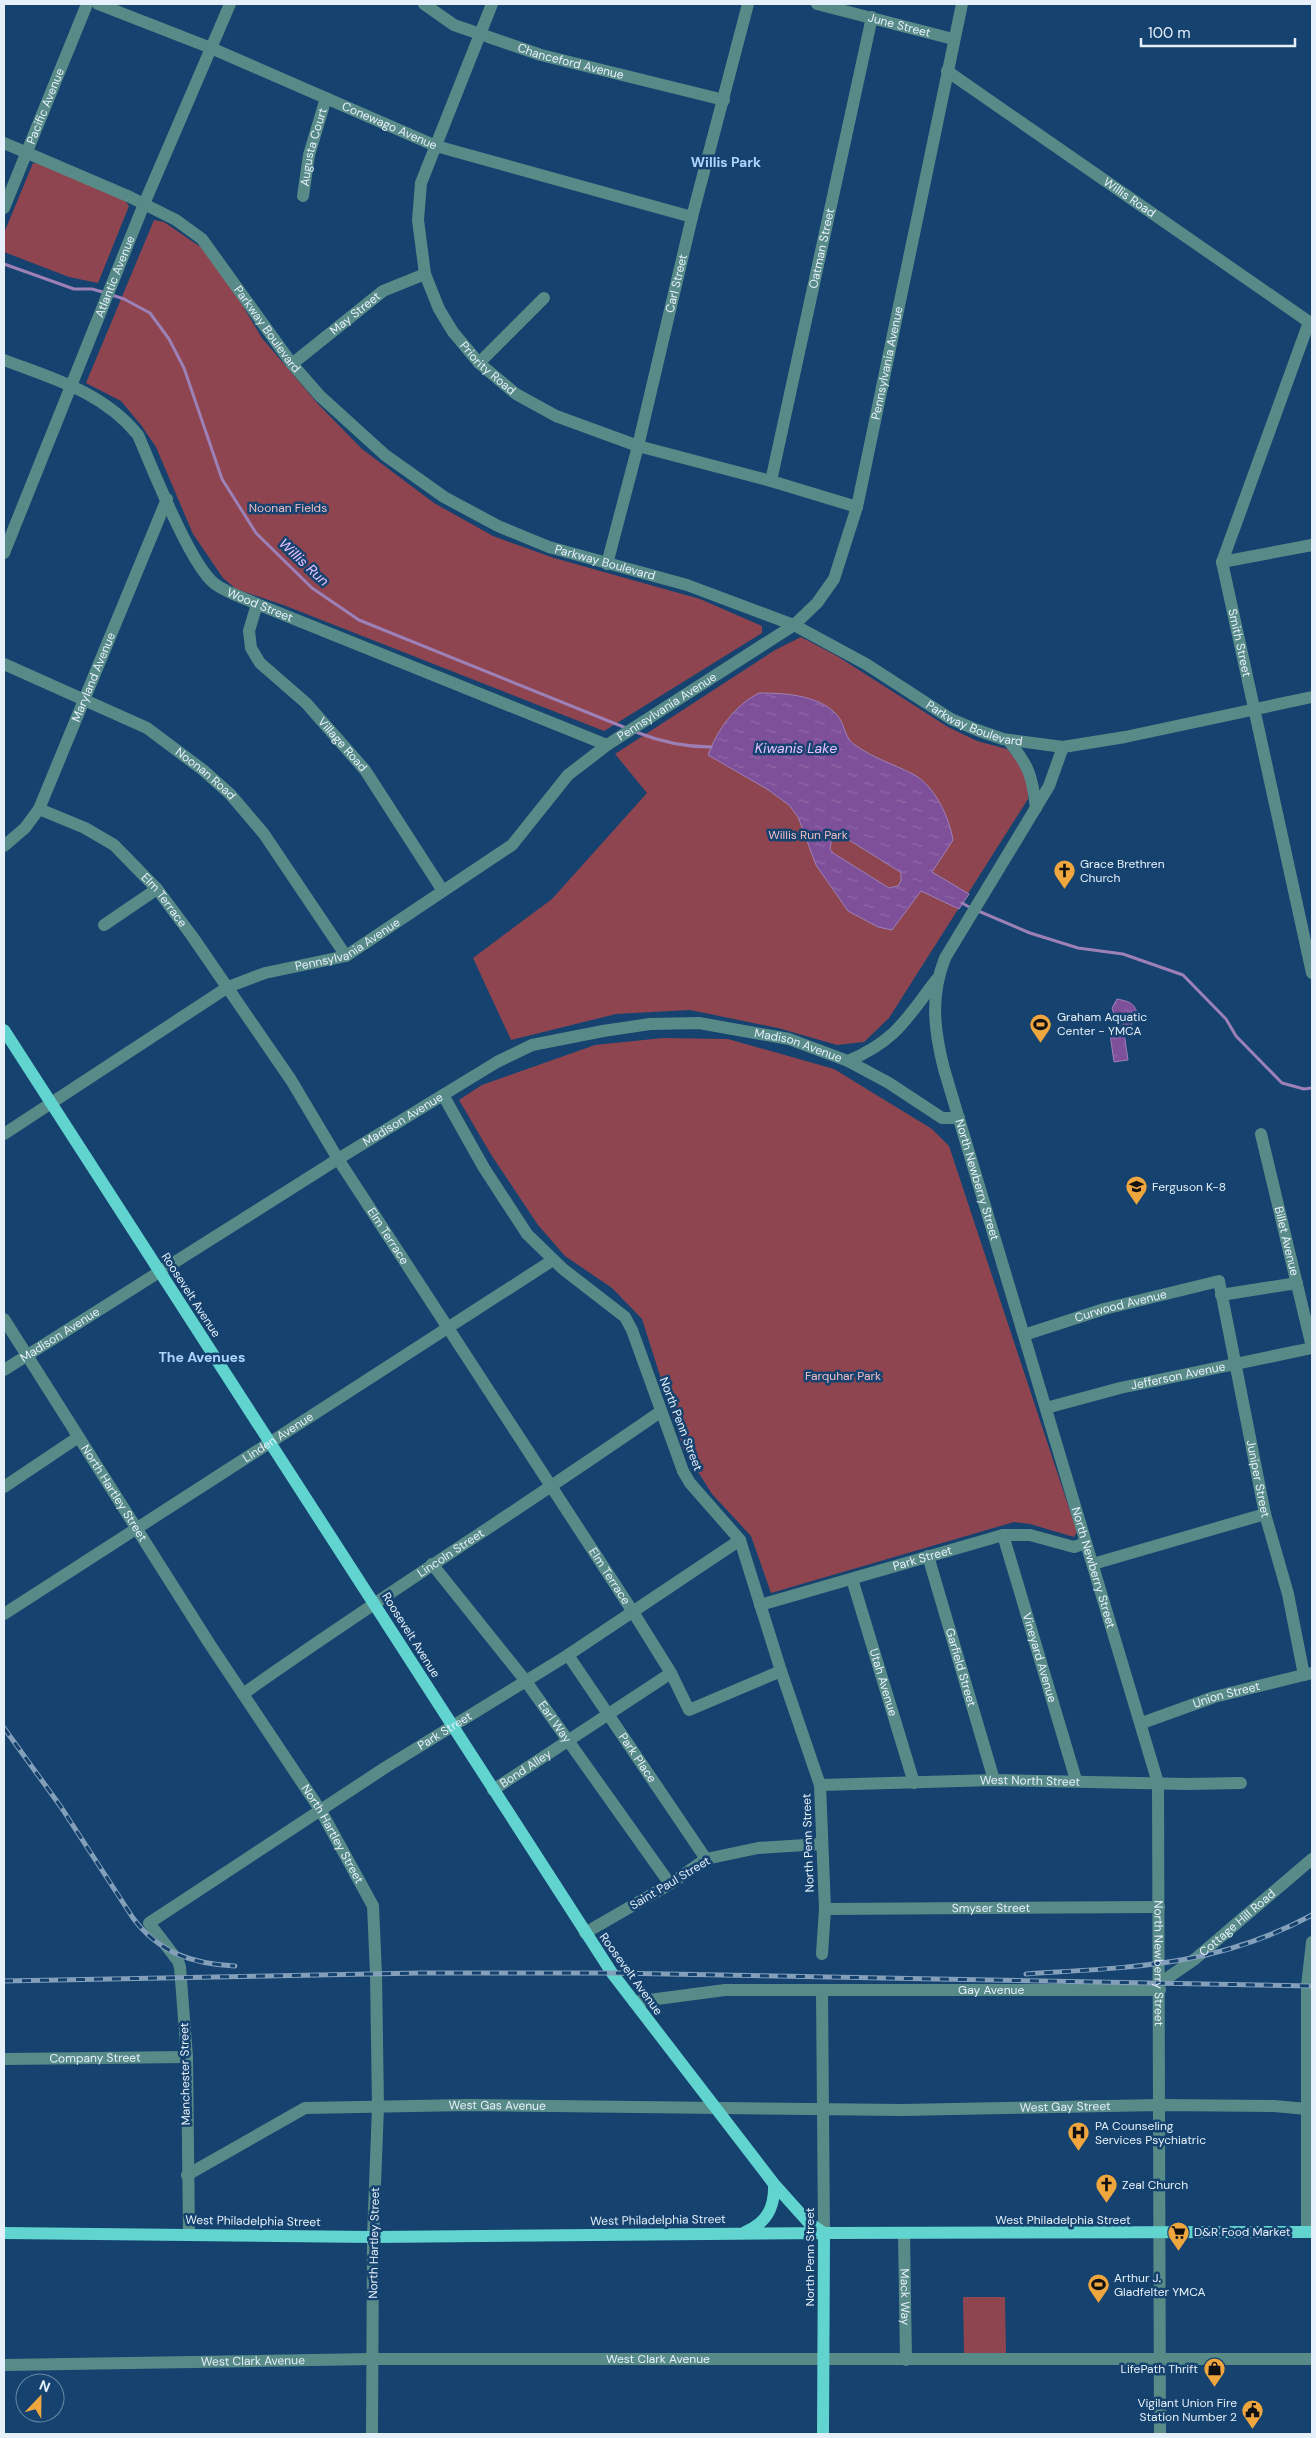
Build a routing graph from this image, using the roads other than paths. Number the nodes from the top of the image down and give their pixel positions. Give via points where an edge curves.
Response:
1 (87, 4) edge
2 (98, 4) edge
3 (230, 4) edge
4 (424, 4) edge
5 (492, 4) edge
6 (748, 4) edge
7 (817, 4) edge
8 (962, 4) edge
9 (872, 17) junction
10 (480, 35) junction
11 (953, 38) junction
12 (211, 48) junction
13 (947, 71) junction
14 (326, 98) junction
15 (724, 100) junction
16 (4, 143) edge
17 (436, 146) junction
18 (27, 152) junction
19 (303, 196) dead end
20 (144, 204) junction
21 (4, 208) edge
22 (692, 217) junction
23 (425, 274) junction
24 (544, 298) dead end
25 (1311, 323) edge
26 (4, 360) edge
27 (479, 363) junction
28 (292, 364) junction
29 (72, 386) junction
30 (638, 446) junction
31 (771, 481) junction
32 (167, 498) junction
33 (857, 507) junction
34 (1312, 545) edge
35 (4, 553) edge
36 (1222, 562) junction
37 (607, 564) junction
38 (257, 604) junction
39 (794, 626) junction
40 (4, 664) edge
41 (1312, 697) edge
42 (84, 700) junction
43 (1255, 709) junction
44 (1008, 740) junction
45 (612, 741) junction
46 (1063, 747) junction
47 (1036, 808) junction
48 (39, 810) junction
49 (4, 846) edge
50 (158, 889) junction
51 (443, 892) junction
52 (104, 924) dead end
53 (346, 956) junction
54 (1312, 973) edge
55 (937, 979) junction
56 (228, 987) junction
57 (4, 1030) edge
58 (848, 1062) junction
59 (443, 1095) junction
60 (50, 1102) junction
61 (959, 1118) junction
62 (4, 1134) edge
63 (1261, 1134) dead end
64 (338, 1159) junction
65 (552, 1260) junction
66 (159, 1272) junction
67 (1219, 1281) joint
68 (1297, 1283) junction
69 (1221, 1295) junction
70 (4, 1319) edge
71 (448, 1326) junction
72 (1024, 1335) junction
73 (1312, 1347) edge
74 (25, 1356) junction
75 (1236, 1364) junction
76 (4, 1370) edge
77 (1046, 1408) junction
78 (660, 1412) junction
79 (77, 1438) junction
80 (268, 1442) junction
81 (4, 1487) edge
82 (551, 1488) junction
83 (1265, 1514) junction
84 (135, 1529) junction
85 (1003, 1535) junction
86 (740, 1540) junction
87 (1086, 1543) junction
88 (928, 1556) junction
89 (432, 1564) junction
90 (1092, 1564) junction
91 (852, 1579) junction
92 (375, 1604) junction
93 (760, 1605) junction
94 (633, 1612) junction
95 (4, 1614) edge
96 (568, 1655) junction
97 (781, 1671) junction
98 (671, 1673) junction
99 (1308, 1674) edge
100 (525, 1680) junction
101 (243, 1694) junction
102 (609, 1714) junction
103 (1142, 1724) junction
104 (452, 1725) junction
105 (567, 1742) junction
106 (994, 1780) junction
107 (1076, 1780) junction
108 (1158, 1783) junction
109 (1241, 1783) dead end
110 (914, 1784) junction
111 (820, 1785) junction
112 (492, 1790) junction
113 (321, 1811) junction
114 (821, 1844) junction
115 (706, 1858) junction
116 (1312, 1859) edge
117 (670, 1884) junction
118 (1159, 1907) junction
119 (825, 1909) junction
120 (149, 1923) joint
121 (585, 1933) junction
122 (1312, 1942) edge
123 (822, 1954) dead end
124 (1160, 1986) junction
125 (822, 1990) junction
126 (634, 2002) junction
127 (187, 2057) junction
128 (4, 2059) edge
129 (1160, 2105) junction
130 (378, 2106) junction
131 (714, 2108) junction
132 (823, 2108) junction
133 (1308, 2108) junction
134 (188, 2175) junction
135 (774, 2184) junction
136 (1310, 2232) edge
137 (4, 2233) edge
138 (742, 2233) junction
139 (824, 2233) junction
140 (904, 2233) junction
141 (188, 2234) junction
142 (1160, 2234) junction
143 (373, 2237) junction
144 (1312, 2358) edge
145 (372, 2359) junction
146 (823, 2360) junction
147 (906, 2360) junction
148 (1160, 2360) junction
149 (4, 2365) edge
150 (372, 2434) edge
151 (823, 2434) edge
152 (1160, 2434) edge

1 - 18 street, Pacific Avenue
2 - 12 street, Conewago Avenue
3 - 12 street, Atlantic Avenue
4 - 10 street, Chanceford Avenue via 454,25
5 - 10 street, Priority Road
6 - 15 street, Carl Street
7 - 9 street, June Street
8 - 11 street, Pennsylvania Avenue
9 - 11 street, June Street
9 - 31 street, Oatman Street
10 - 15 street, Chanceford Avenue via 541,55
10 - 17 street, Priority Road
11 - 13 street, Pennsylvania Avenue
12 - 14 street, Conewago Avenue
12 - 20 street, Atlantic Avenue
13 - 25 street, Willis Road
13 - 33 street, Pennsylvania Avenue
14 - 17 street, Conewago Avenue
14 - 19 street, Augusta Court via 309,155
15 - 22 street, Carl Street
16 - 18 street, Parkway Boulevard
17 - 22 street, Conewago Avenue
17 - 23 street, Priority Road via 421,183 418,220
18 - 20 street, Parkway Boulevard
18 - 21 street, Pacific Avenue
20 - 28 street, Parkway Boulevard via 176,220 202,239
20 - 29 street, Atlantic Avenue
22 - 30 street, Carl Street
23 - 27 street, Priority Road via 453,332
23 - 28 street, May Street via 383,290
24 - 27 street
25 - 36 street
26 - 29 street, Wood Street
27 - 30 street, Priority Road via 516,394 556,416
28 - 37 street, Parkway Boulevard via 358,433 424,484 516,534
29 - 32 street, Wood Street via 108,404 127,422 138,435
29 - 35 street, Atlantic Avenue
30 - 31 street, Priority Road
30 - 37 street, Carl Street
31 - 33 street, Priority Road
32 - 38 street, Wood Street via 202,569 215,584
32 - 42 street, Maryland Avenue
33 - 39 street, Pennsylvania Avenue via 834,579 817,603
34 - 36 street
36 - 43 street, Smith Street
37 - 39 street, Parkway Boulevard via 687,586
38 - 45 street, Wood Street
38 - 51 street, Village Road via 249,632 251,648 260,663 306,703 365,770
39 - 44 street, Parkway Boulevard via 866,664 951,719
39 - 45 street, Pennsylvania Avenue
40 - 42 street, Noonan Road
41 - 43 street, Parkway Boulevard
42 - 48 street, Maryland Avenue
42 - 53 street, Noonan Road via 147,728 230,794 264,834
43 - 46 street, Parkway Boulevard
43 - 54 street, Smith Street
44 - 46 street, Parkway Boulevard
44 - 47 street via 1032,776
45 - 51 street, Pennsylvania Avenue via 568,774 512,846
46 - 47 street, North Newberry Street via 1049,786
47 - 55 street, North Newberry Street via 945,958
48 - 49 street, Maryland Avenue
48 - 50 street, Elm Terrace via 85,828 114,845
50 - 52 street
50 - 56 street, Elm Terrace
51 - 53 street, Pennsylvania Avenue
53 - 56 street, Pennsylvania Avenue via 265,973
55 - 58 street, Madison Avenue via 894,1034 872,1051
55 - 61 street, North Newberry Street via 934,1023 937,1042
56 - 60 street, Pennsylvania Avenue
56 - 64 street, Elm Terrace
57 - 60 main road, Roosevelt Avenue
58 - 59 street, Madison Avenue via 789,1039 699,1023 650,1024 532,1046 497,1062
58 - 61 street, Madison Avenue via 889,1083 942,1118
59 - 64 street, Madison Avenue
59 - 65 street, North Penn Street via 484,1168 527,1234
60 - 62 street, Pennsylvania Avenue
60 - 66 main road, Roosevelt Avenue
61 - 72 street, North Newberry Street
63 - 68 street, Billet Avenue
64 - 66 street, Madison Avenue
64 - 71 street, Elm Terrace
65 - 71 street, Linden Avenue
65 - 78 street, North Penn Street via 624,1317 632,1330
66 - 74 street, Madison Avenue
66 - 80 main road, Roosevelt Avenue
67 - 69 street, Juniper Street
67 - 72 street, Curwood Avenue via 1104,1309
68 - 69 street
68 - 73 street, Billet Avenue
69 - 75 street, Juniper Street
70 - 74 street, North Hartley Street
71 - 80 street, Linden Avenue via 355,1390
71 - 82 street, Elm Terrace
72 - 77 street, North Newberry Street
73 - 75 street, Jefferson Avenue
74 - 76 street, Madison Avenue
74 - 79 street, North Hartley Street
75 - 77 street, Jefferson Avenue via 1120,1388
75 - 83 street, Juniper Street
77 - 87 street, North Newberry Street
78 - 82 street, Lincoln Street
78 - 86 street, North Penn Street via 690,1483
79 - 81 street
79 - 84 street, North Hartley Street
80 - 84 street, Linden Avenue
80 - 92 main road, Roosevelt Avenue
82 - 89 street, Lincoln Street
82 - 94 street, Elm Terrace
83 - 90 street
83 - 99 street, Juniper Street
84 - 95 street, Linden Avenue
84 - 101 street, North Hartley Street
85 - 87 street, Park Street via 1030,1535 1074,1547
85 - 88 street, Park Street
85 - 107 street, Vineyard Avenue
86 - 93 street, North Penn Street
86 - 94 street, Park Street
87 - 90 street, North Newberry Street
88 - 91 street, Park Street
88 - 106 street, Garfield Street
89 - 92 street, Lincoln Street
89 - 100 street, Earl Way
90 - 103 street, North Newberry Street
91 - 93 street, Park Street
91 - 110 street, Utah Avenue
92 - 101 street, Lincoln Street
92 - 104 main road, Roosevelt Avenue
93 - 97 street, North Penn Street
94 - 96 street, Park Street
94 - 98 street, Elm Terrace
96 - 100 street, Park Street
96 - 102 street, Park Place
97 - 98 street, Elm Terrace via 689,1710
97 - 111 street, North Penn Street
98 - 102 street, Bond Alley
99 - 103 street, Union Street via 1214,1698
100 - 104 street, Park Street
100 - 105 street, Earl Way
101 - 113 street, North Hartley Street
102 - 105 street, Bond Alley
102 - 115 street, Park Place
103 - 108 street, North Newberry Street
104 - 112 main road, Roosevelt Avenue
104 - 113 street, Park Street
105 - 112 street, Bond Alley
105 - 117 street, Earl Way
106 - 107 street, West North Street
106 - 110 street, West North Street
107 - 108 street, West North Street
108 - 109 street, West North Street
108 - 118 street, North Newberry Street
110 - 111 street, West North Street
111 - 114 street, North Penn Street
112 - 121 main road, Roosevelt Avenue
113 - 120 street, Park Street
113 - 130 street, North Hartley Street via 373,1906
114 - 115 street, Saint Paul Street via 758,1848
114 - 119 street, North Penn Street
115 - 117 street, Saint Paul Street
116 - 124 street, Cottage Hill Road
117 - 121 street, Saint Paul Street
118 - 119 street, Smyser Street
118 - 124 street, North Newberry Street
119 - 123 street, North Penn Street
120 - 127 street, Manchester Street via 180,1967
121 - 126 main road, Roosevelt Avenue
122 - 133 street via 1307,1986
124 - 125 street, Gay Avenue
124 - 129 street, North Newberry Street
125 - 126 street, Gay Avenue via 725,1990
125 - 132 street, North Penn Street
126 - 131 main road, Roosevelt Avenue
127 - 128 street, Company Street
127 - 134 street, Manchester Street
129 - 132 street, West Gay Street via 902,2110
129 - 133 street, West Gay Street
129 - 142 street, North Newberry Street
130 - 131 street, West Gas Avenue
130 - 134 street, West Gas Avenue via 305,2108
130 - 143 street, North Hartley Street
131 - 132 street, West Gas Avenue
131 - 135 main road, Roosevelt Avenue
132 - 139 street, North Penn Street
133 - 136 street
134 - 141 street, Manchester Street
135 - 138 main road via 772,2208 767,2217 755,2228
135 - 139 main road, Roosevelt Avenue via 809,2223
136 - 142 main road, West Philadelphia Street
137 - 141 main road, West Philadelphia Street
138 - 139 main road, West Philadelphia Street
138 - 143 main road, West Philadelphia Street
139 - 140 main road, West Philadelphia Street
139 - 146 main road, North Penn Street
140 - 142 main road, West Philadelphia Street
140 - 147 street, Mack Way
141 - 143 main road, West Philadelphia Street
142 - 148 street, North Newberry Street
143 - 145 street, North Hartley Street
144 - 148 street, West Clark Avenue
145 - 146 street, West Clark Avenue
145 - 149 street, West Clark Avenue
145 - 150 street, North Hartley Street
146 - 147 street, West Clark Avenue
146 - 151 main road, North Penn Street
147 - 148 street, West Clark Avenue
148 - 152 street, North Newberry Street

